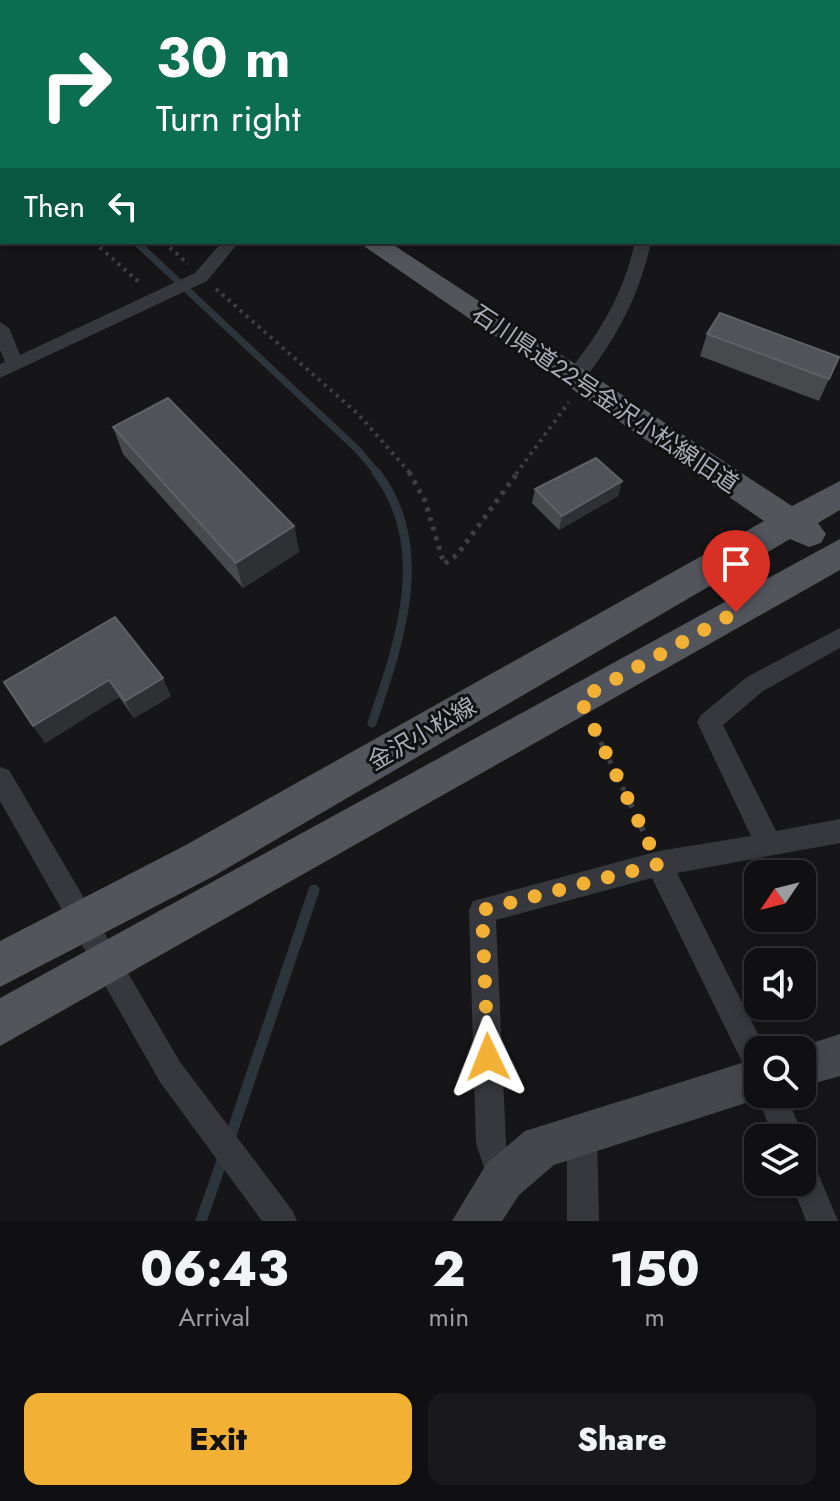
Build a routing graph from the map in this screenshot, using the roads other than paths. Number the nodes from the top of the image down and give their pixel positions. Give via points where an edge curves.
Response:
1 (229, 244) edge
2 (374, 244) edge
3 (643, 244) edge
4 (0, 328) edge
5 (7, 369) edge
6 (577, 383) junction
7 (840, 494) edge
8 (792, 523) junction
9 (840, 554) edge
10 (840, 637) edge
11 (0, 778) edge
12 (840, 831) edge
13 (769, 845) junction
14 (659, 864) junction
15 (85, 921) junction
16 (109, 964) junction
17 (0, 965) edge
18 (0, 1023) edge
19 (744, 1036) edge
20 (840, 1055) edge
21 (816, 1062) edge
22 (744, 1083) edge
23 (582, 1133) junction
24 (503, 1179) junction
25 (812, 1196) edge
26 (281, 1221) edge
27 (475, 1221) edge
28 (583, 1221) edge
29 (822, 1221) edge

1 - 5 street via 201,277
2 - 6 main road, 石川県道22号金沢小松線旧道
3 - 6 street via 636,278 616,327
4 - 5 street
6 - 8 main road, 石川県道22号金沢小松線旧道
7 - 8 main road, 金沢小松線
8 - 9 main road, 石川県道22号金沢小松線旧道
8 - 15 main road, 金沢小松線
9 - 16 main road, 金沢小松線
10 - 13 street via 755,684 709,722
11 - 15 street
12 - 13 street
13 - 14 street
14 - 19 street
14 - 24 street via 482,910 491,1144
15 - 16 street
15 - 17 main road, 金沢小松線
16 - 18 main road, 金沢小松線
16 - 26 street via 170,1072
20 - 21 street
22 - 23 street
23 - 24 street via 541,1147
23 - 28 street
24 - 27 street
25 - 29 street

